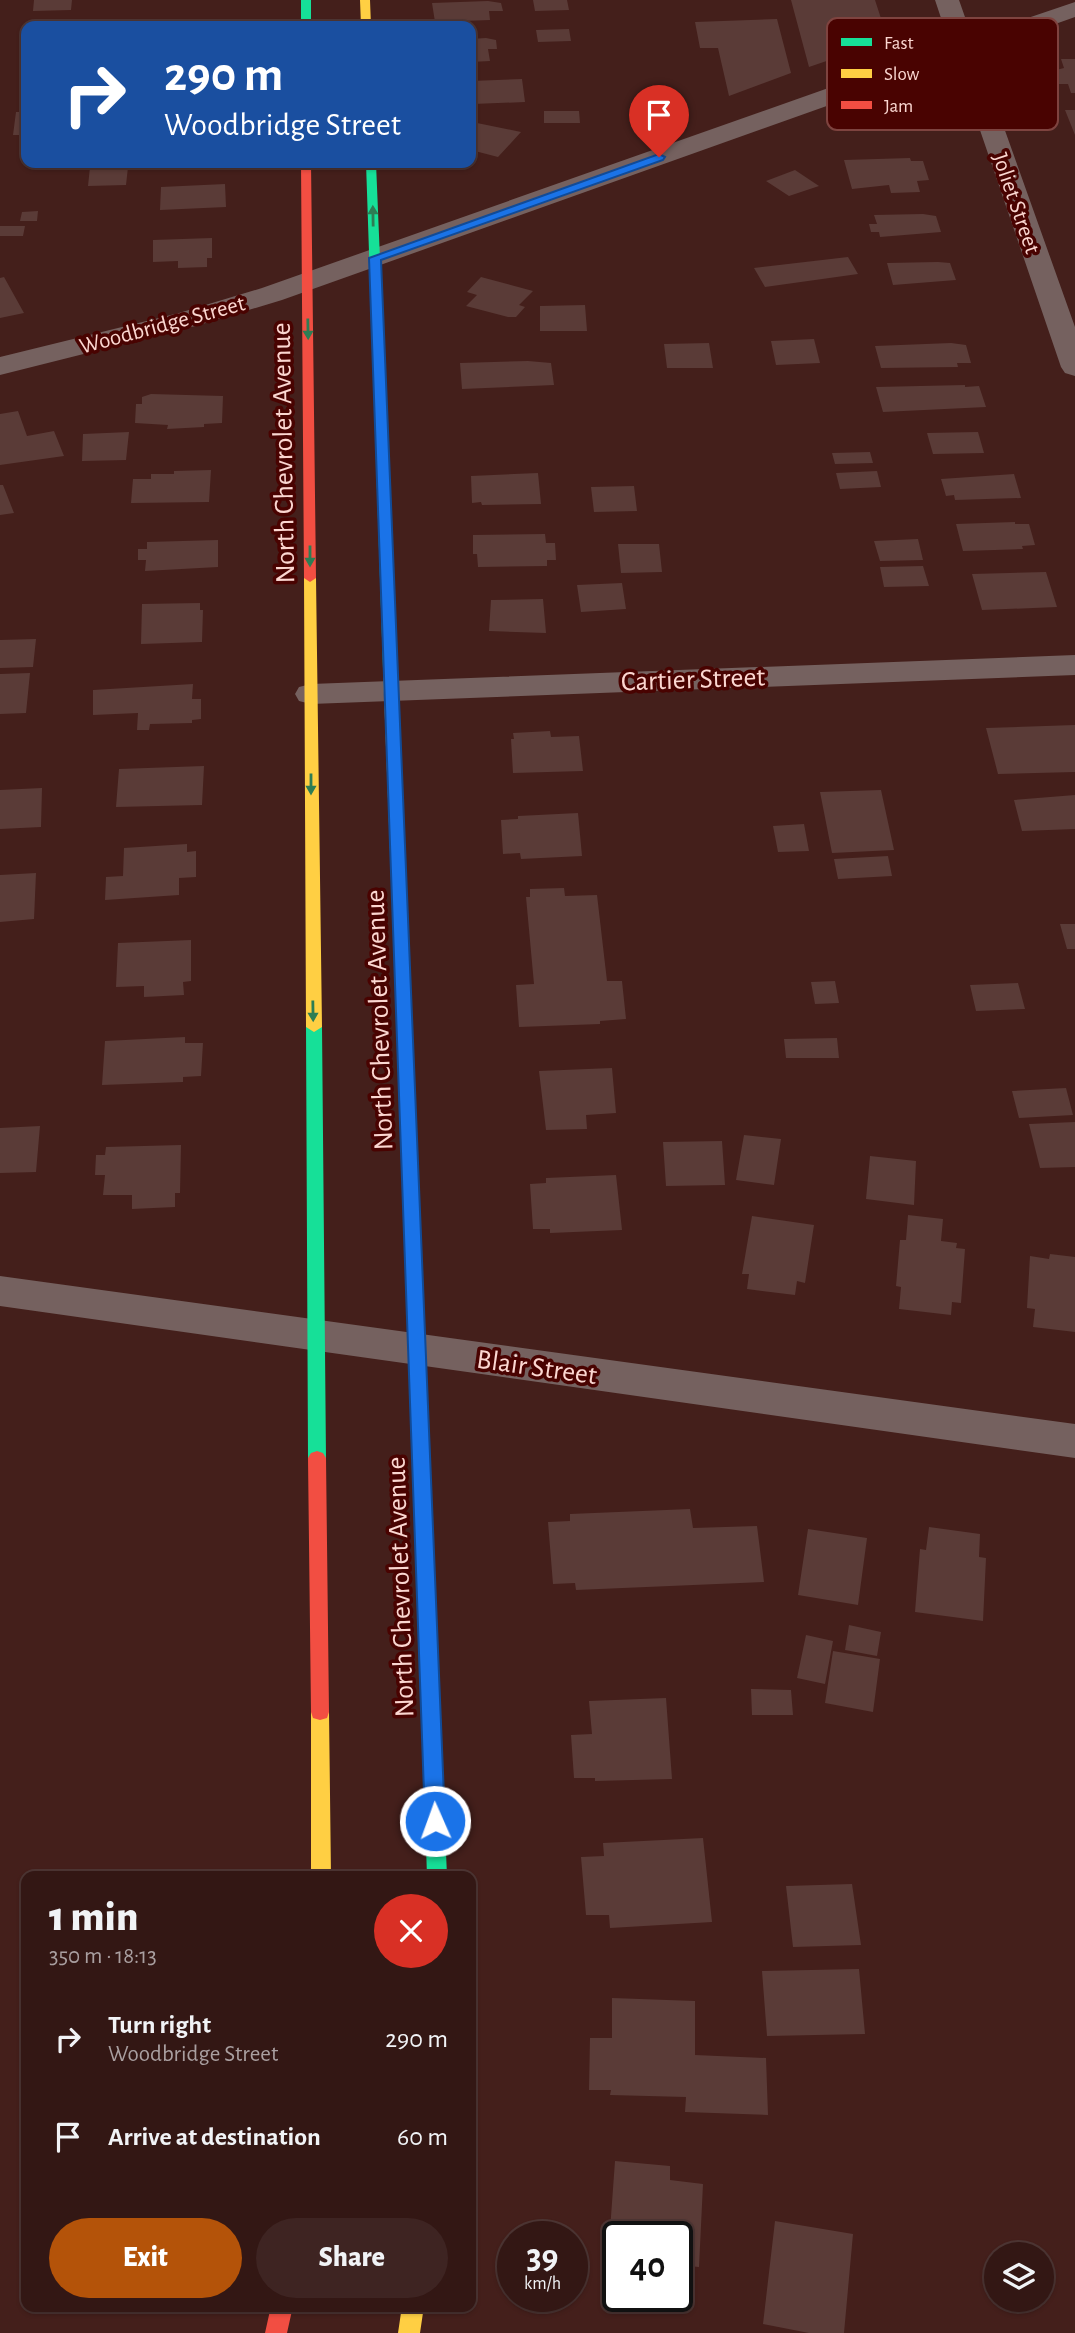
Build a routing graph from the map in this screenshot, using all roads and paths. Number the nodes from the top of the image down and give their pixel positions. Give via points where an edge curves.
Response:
1 (306, 0) edge
2 (365, 0) edge
3 (947, 0) edge
4 (1075, 9) edge
5 (953, 18) edge
6 (1050, 18) edge
7 (306, 21) edge
8 (366, 21) edge
9 (827, 97) edge
10 (992, 130) edge
11 (306, 168) edge
12 (371, 168) edge
13 (375, 258) junction
14 (307, 282) junction
15 (0, 366) edge
16 (1075, 367) edge
17 (1075, 665) edge
18 (392, 691) junction
19 (311, 694) junction
20 (0, 1292) edge
21 (316, 1336) junction
22 (416, 1349) junction
23 (1075, 1441) edge
24 (321, 1871) edge
25 (437, 1871) edge
26 (281, 2312) edge
27 (412, 2312) edge
28 (276, 2333) edge
29 (409, 2333) edge

1 - 7 street
2 - 8 street
3 - 5 street, Joliet Street
4 - 6 street, Woodbridge Street
9 - 13 street, Woodbridge Street
10 - 16 street, Joliet Street
11 - 14 street, North Chevrolet Avenue
13 -> 12 street, North Chevrolet Avenue
13 - 14 street, Woodbridge Street
13 - 18 street, North Chevrolet Avenue
14 - 15 street, Woodbridge Street via 189,319
14 -> 19 street, North Chevrolet Avenue
17 - 18 street, Cartier Street
18 - 19 street, Cartier Street
18 - 22 street, North Chevrolet Avenue
19 -> 21 street, North Chevrolet Avenue
20 - 21 street, Blair Street
21 - 22 street, Blair Street
21 - 24 street, North Chevrolet Avenue
22 - 23 street, Blair Street
22 - 25 street, North Chevrolet Avenue
26 - 28 street
27 - 29 street

